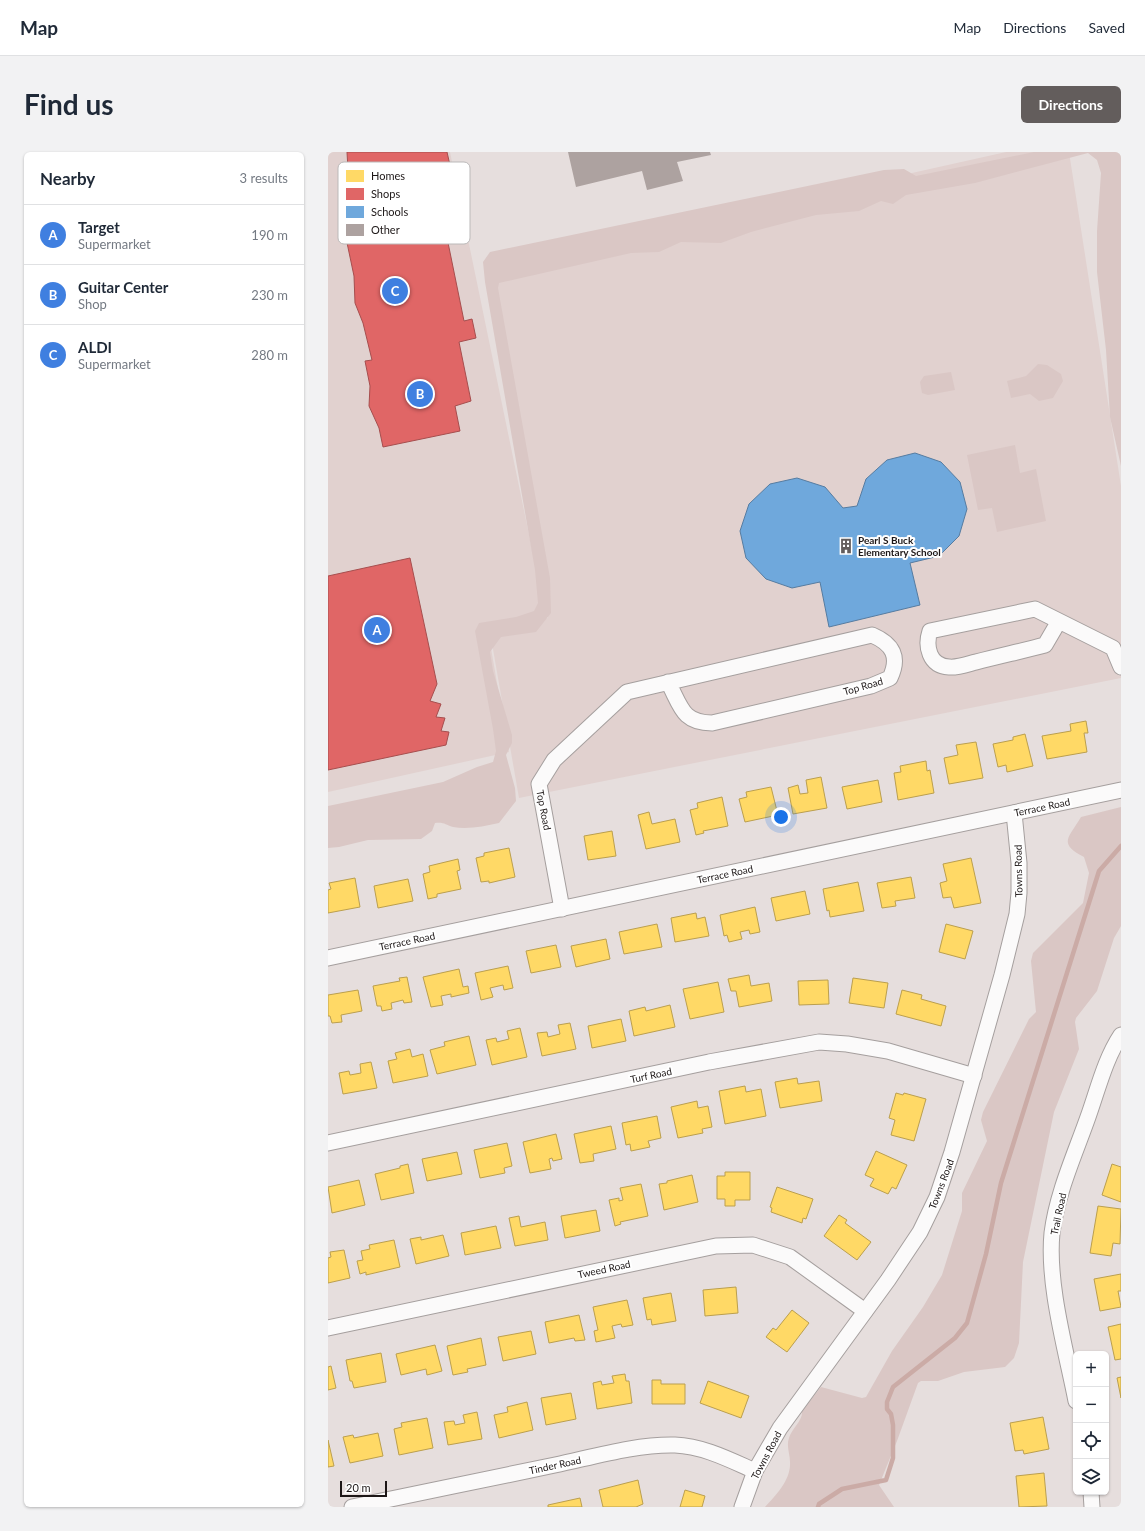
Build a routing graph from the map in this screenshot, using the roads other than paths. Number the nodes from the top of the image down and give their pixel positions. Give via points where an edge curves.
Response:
1 (1059, 621) junction
2 (1121, 667) edge
3 (668, 682) junction
4 (1121, 790) edge
5 (1014, 813) junction
6 (562, 909) junction
7 (328, 958) edge
8 (1121, 1035) edge
9 (974, 1076) junction
10 (328, 1143) edge
11 (865, 1311) junction
12 (328, 1328) edge
13 (1073, 1387) edge
14 (755, 1471) junction
15 (1091, 1495) edge
16 (352, 1507) edge
17 (742, 1507) edge
18 (1092, 1507) edge

1 - 1 street via 1035,609 930,631 927,640 928,650 931,658 939,665 950,668 1045,646
1 - 2 street via 1113,648
3 - 3 street, Top Road via 687,718 701,723 712,723 871,686 890,678 895,667 891,648 872,635
3 - 6 street, Top Road via 627,692 554,760 539,784
4 - 5 street, Terrace Road
5 - 6 street, Terrace Road
5 - 9 street, Towns Road via 1019,863 1017,914
6 - 7 street, Terrace Road
8 - 13 street, Trail Road via 1103,1073 1072,1161 1056,1211 1052,1233 1053,1283
9 - 10 street, Turf Road via 888,1051 819,1042 709,1062
9 - 11 street, Towns Road via 937,1197 920,1232
11 - 12 street, Tweed Road via 790,1257 746,1245 709,1248
11 - 14 street, Towns Road via 780,1428
14 - 16 street, Tinder Road via 718,1454 675,1445 652,1446
14 - 17 street, Towns Road
15 - 18 street

